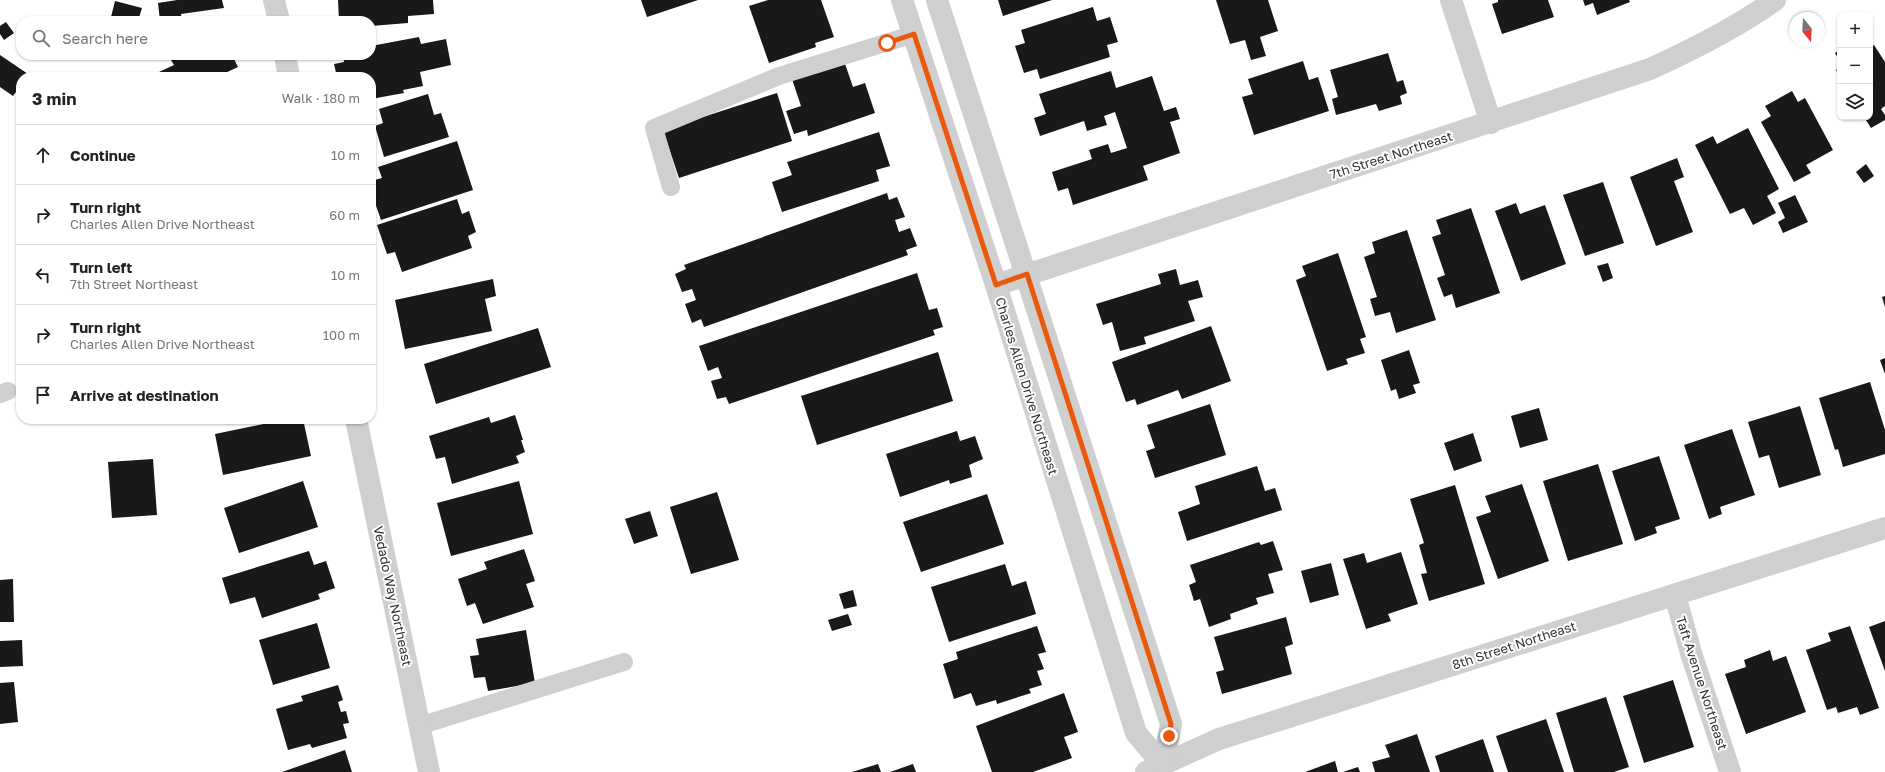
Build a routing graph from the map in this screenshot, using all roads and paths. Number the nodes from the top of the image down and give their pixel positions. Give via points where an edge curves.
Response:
1 (274, 0) edge
2 (902, 0) edge
3 (937, 0) edge
4 (1451, 0) edge
5 (1775, 0) edge
6 (278, 16) edge
7 (914, 34) junction
8 (286, 60) edge
9 (289, 72) edge
10 (1491, 123) junction
11 (671, 187) dead end
12 (1027, 274) junction
13 (996, 285) junction
14 (357, 424) edge
15 (1885, 528) edge
16 (1675, 595) junction
17 (624, 662) dead end
18 (419, 726) junction
19 (1157, 770) edge
20 (429, 772) edge
21 (1730, 772) edge

1 - 6 street
2 - 7 street, Charles Allen Drive Northeast
3 - 12 street
4 - 10 street
5 - 10 street, 7th Street Northeast via 1700,45 1650,69
7 - 11 lane via 779,76 654,128
7 - 13 street, Charles Allen Drive Northeast
8 - 9 street
10 - 12 street, 7th Street Northeast
12 - 13 street, 7th Street Northeast
12 - 19 street via 1171,724
13 - 19 street, Charles Allen Drive Northeast via 1136,733
14 - 18 street, Vedado Way Northeast
15 - 16 street, 8th Street Northeast
16 - 19 street, 8th Street Northeast via 1219,738
16 - 21 street, Taft Avenue Northeast via 1690,653
17 - 18 lane
18 - 20 street, Vedado Way Northeast

